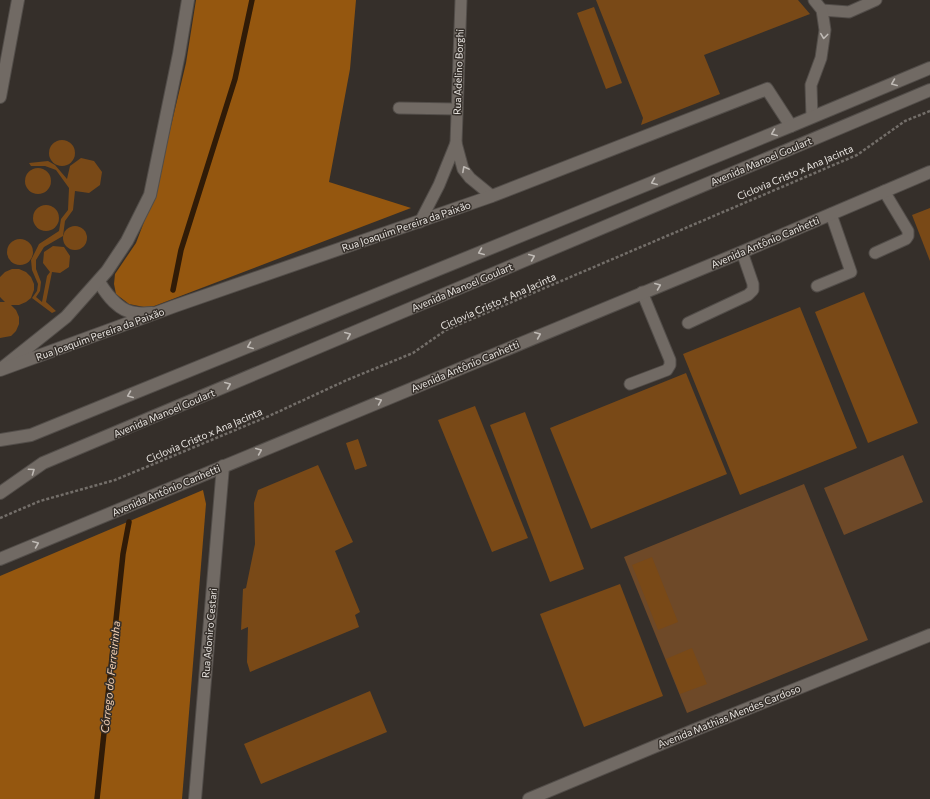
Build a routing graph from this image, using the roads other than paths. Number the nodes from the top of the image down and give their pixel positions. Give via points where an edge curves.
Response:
1 (18, 0) edge
2 (188, 0) edge
3 (461, 0) edge
4 (814, 0) edge
5 (876, 0) edge
6 (822, 10) junction
7 (930, 68) edge
8 (930, 90) edge
9 (0, 97) edge
10 (399, 108) dead end
11 (457, 109) junction
12 (812, 117) junction
13 (791, 126) junction
14 (456, 143) junction
15 (930, 172) edge
16 (884, 191) junction
17 (492, 196) junction
18 (831, 214) junction
19 (420, 222) junction
20 (742, 252) junction
21 (875, 253) dead end
22 (99, 282) junction
23 (817, 286) dead end
24 (642, 292) junction
25 (156, 314) junction
26 (688, 323) dead end
27 (0, 370) edge
28 (630, 384) dead end
29 (0, 440) edge
30 (223, 466) junction
31 (0, 493) edge
32 (0, 559) edge
33 (930, 635) edge
34 (196, 799) edge
35 (529, 799) edge

1 - 9 street
2 - 22 street, Rua Joaquim Pereira da Paixão via 150,195 127,241
3 - 11 lane, Rua Adelino Borghi
4 - 6 lane
5 - 6 lane via 850,12
6 -> 12 lane via 825,30 821,58 811,85
7 -> 12 street, Avenida Manoel Goulart
31 -> 8 street, Avenida Manoel Goulart via 43,463
10 - 11 lane
11 - 14 lane, Rua Adelino Borghi
12 - 13 street, Avenida Manoel Goulart
13 - 17 street, Rua Joaquim Pereira da Paixão via 767,89
13 -> 29 street, Avenida Manoel Goulart via 31,435
17 -> 14 lane via 463,169
14 - 19 lane via 439,186
15 - 16 street, Avenida Antônio Canhetti
16 - 18 street, Avenida Antônio Canhetti
16 - 21 lane via 908,231 908,236
17 - 19 street, Rua Joaquim Pereira da Paixão
18 - 20 street, Avenida Antônio Canhetti
18 - 23 lane via 851,272
19 - 25 street, Rua Joaquim Pereira da Paixão
24 -> 20 street, Avenida Antônio Canhetti
20 - 26 lane via 753,290 748,295
22 - 25 street via 109,298 121,308 134,313
22 - 27 street, Rua Joaquim Pereira da Paixão via 66,317
24 - 28 lane via 670,365 667,370
30 -> 24 street, Avenida Antônio Canhetti
25 - 27 street, Rua Joaquim Pereira da Paixão
32 -> 30 street, Avenida Antônio Canhetti
30 - 34 street, Rua Adoniro Cestari
33 - 35 street, Avenida Mathias Mendes Cardoso

